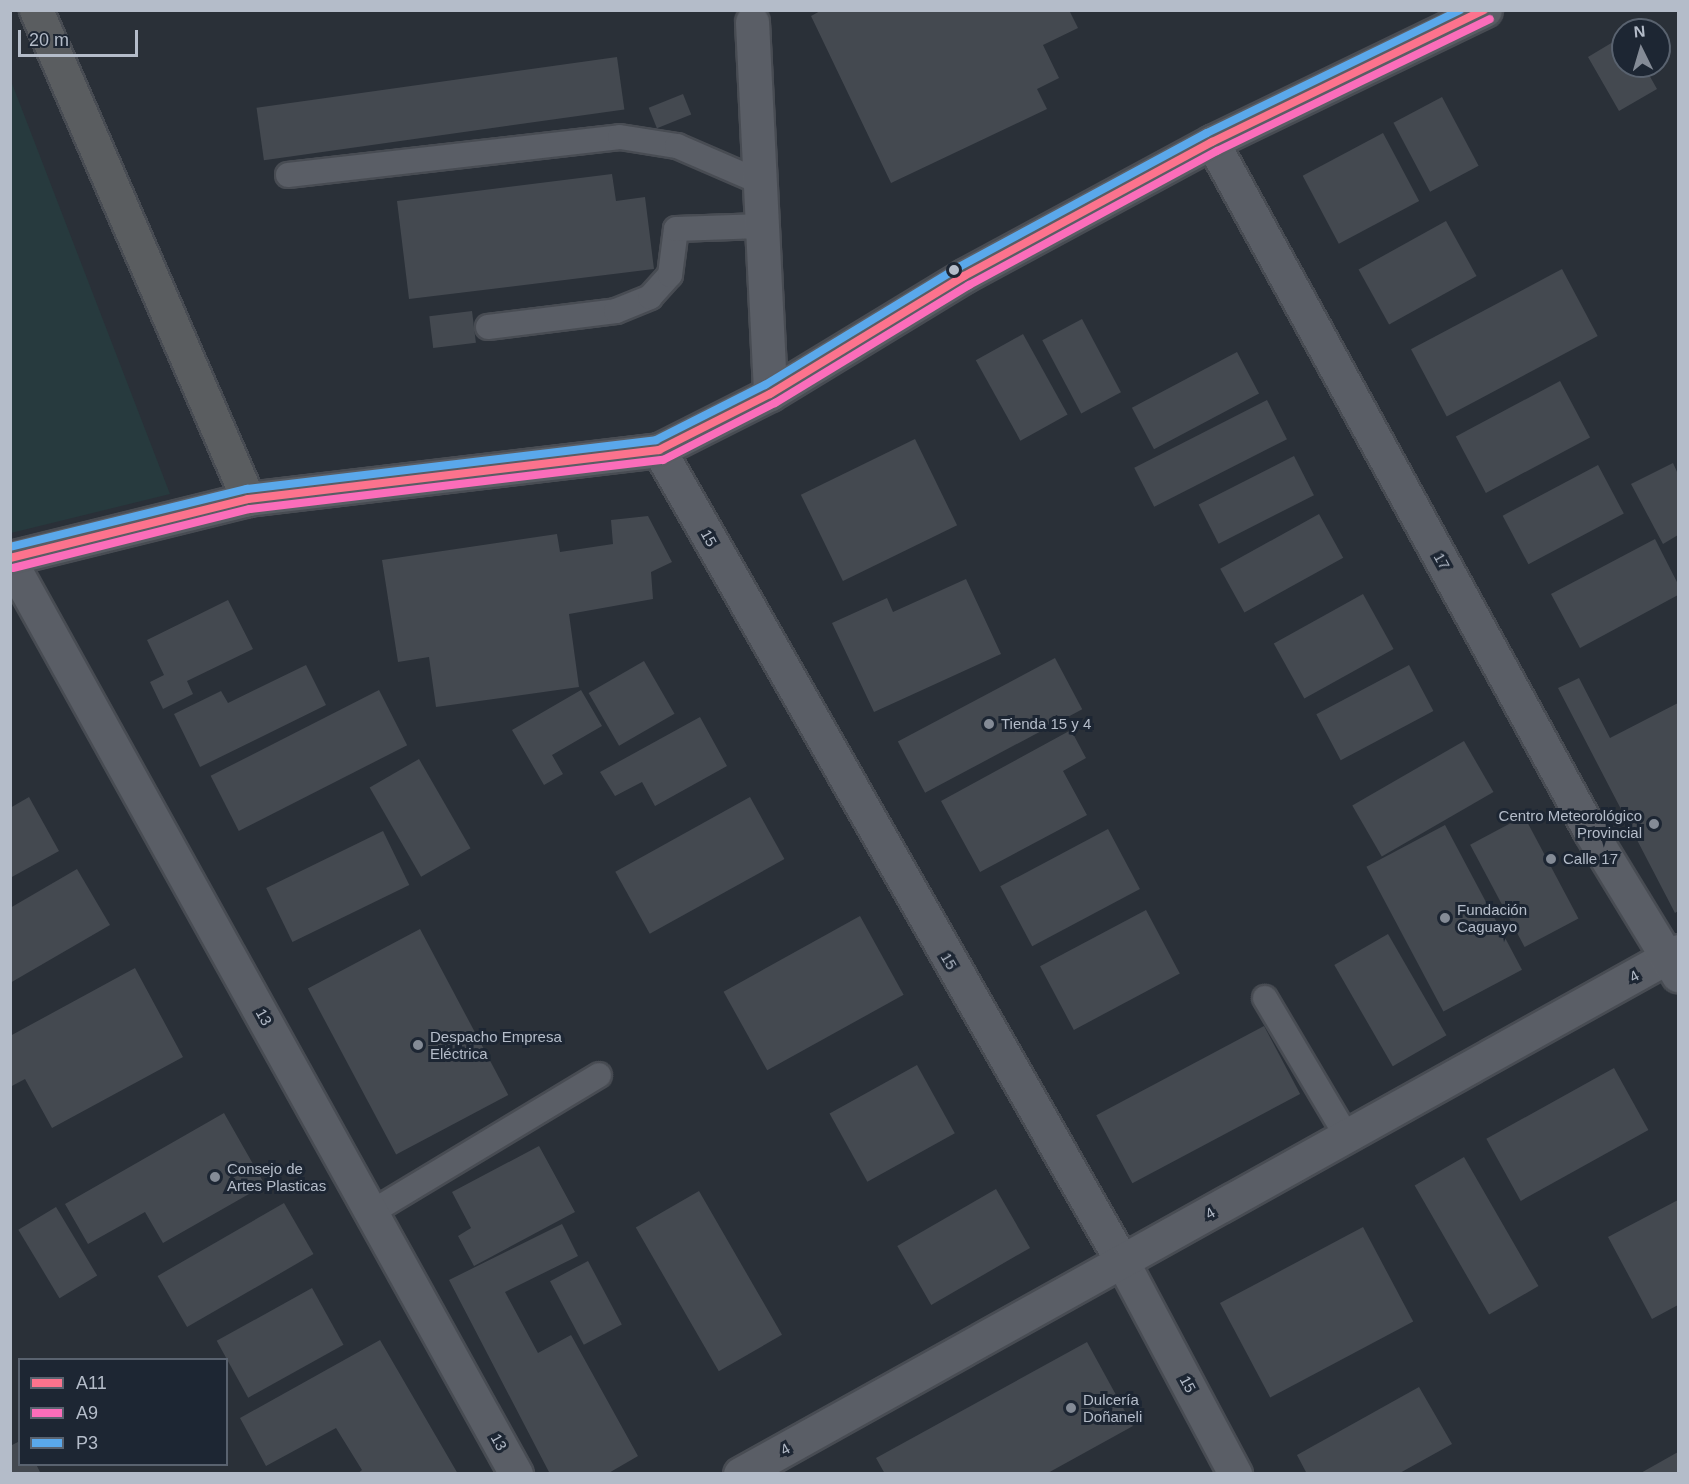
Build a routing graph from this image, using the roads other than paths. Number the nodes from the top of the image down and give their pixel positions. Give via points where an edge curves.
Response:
1 (36, 10) edge
2 (1485, 10) edge
3 (751, 14) edge
4 (1212, 142) junction
5 (288, 175) dead end
6 (760, 182) junction
7 (762, 226) junction
8 (488, 327) dead end
9 (770, 394) junction
10 (659, 450) junction
11 (248, 499) junction
12 (10, 560) edge
13 (1675, 961) edge
14 (1265, 998) dead end
15 (598, 1075) dead end
16 (1346, 1135) junction
17 (372, 1212) junction
18 (1123, 1263) junction
19 (516, 1473) edge
20 (740, 1473) edge
21 (1235, 1473) edge

1 - 11 highway
2 - 4 main road
3 - 6 street
4 - 9 main road via 964,276
4 - 13 street, 17 via 1590,831
5 - 6 lane via 620,137 677,146
6 - 7 street
7 - 8 lane via 676,229 670,275 650,297 616,311
7 - 9 street
9 - 10 main road
10 - 11 main road
10 - 18 street, 15
11 - 12 main road
12 - 17 street, 13
13 - 16 street, 4
14 - 16 lane
15 - 17 lane
16 - 18 street, 4
17 - 19 street, 13
18 - 20 street, 4
18 - 21 street, 15

